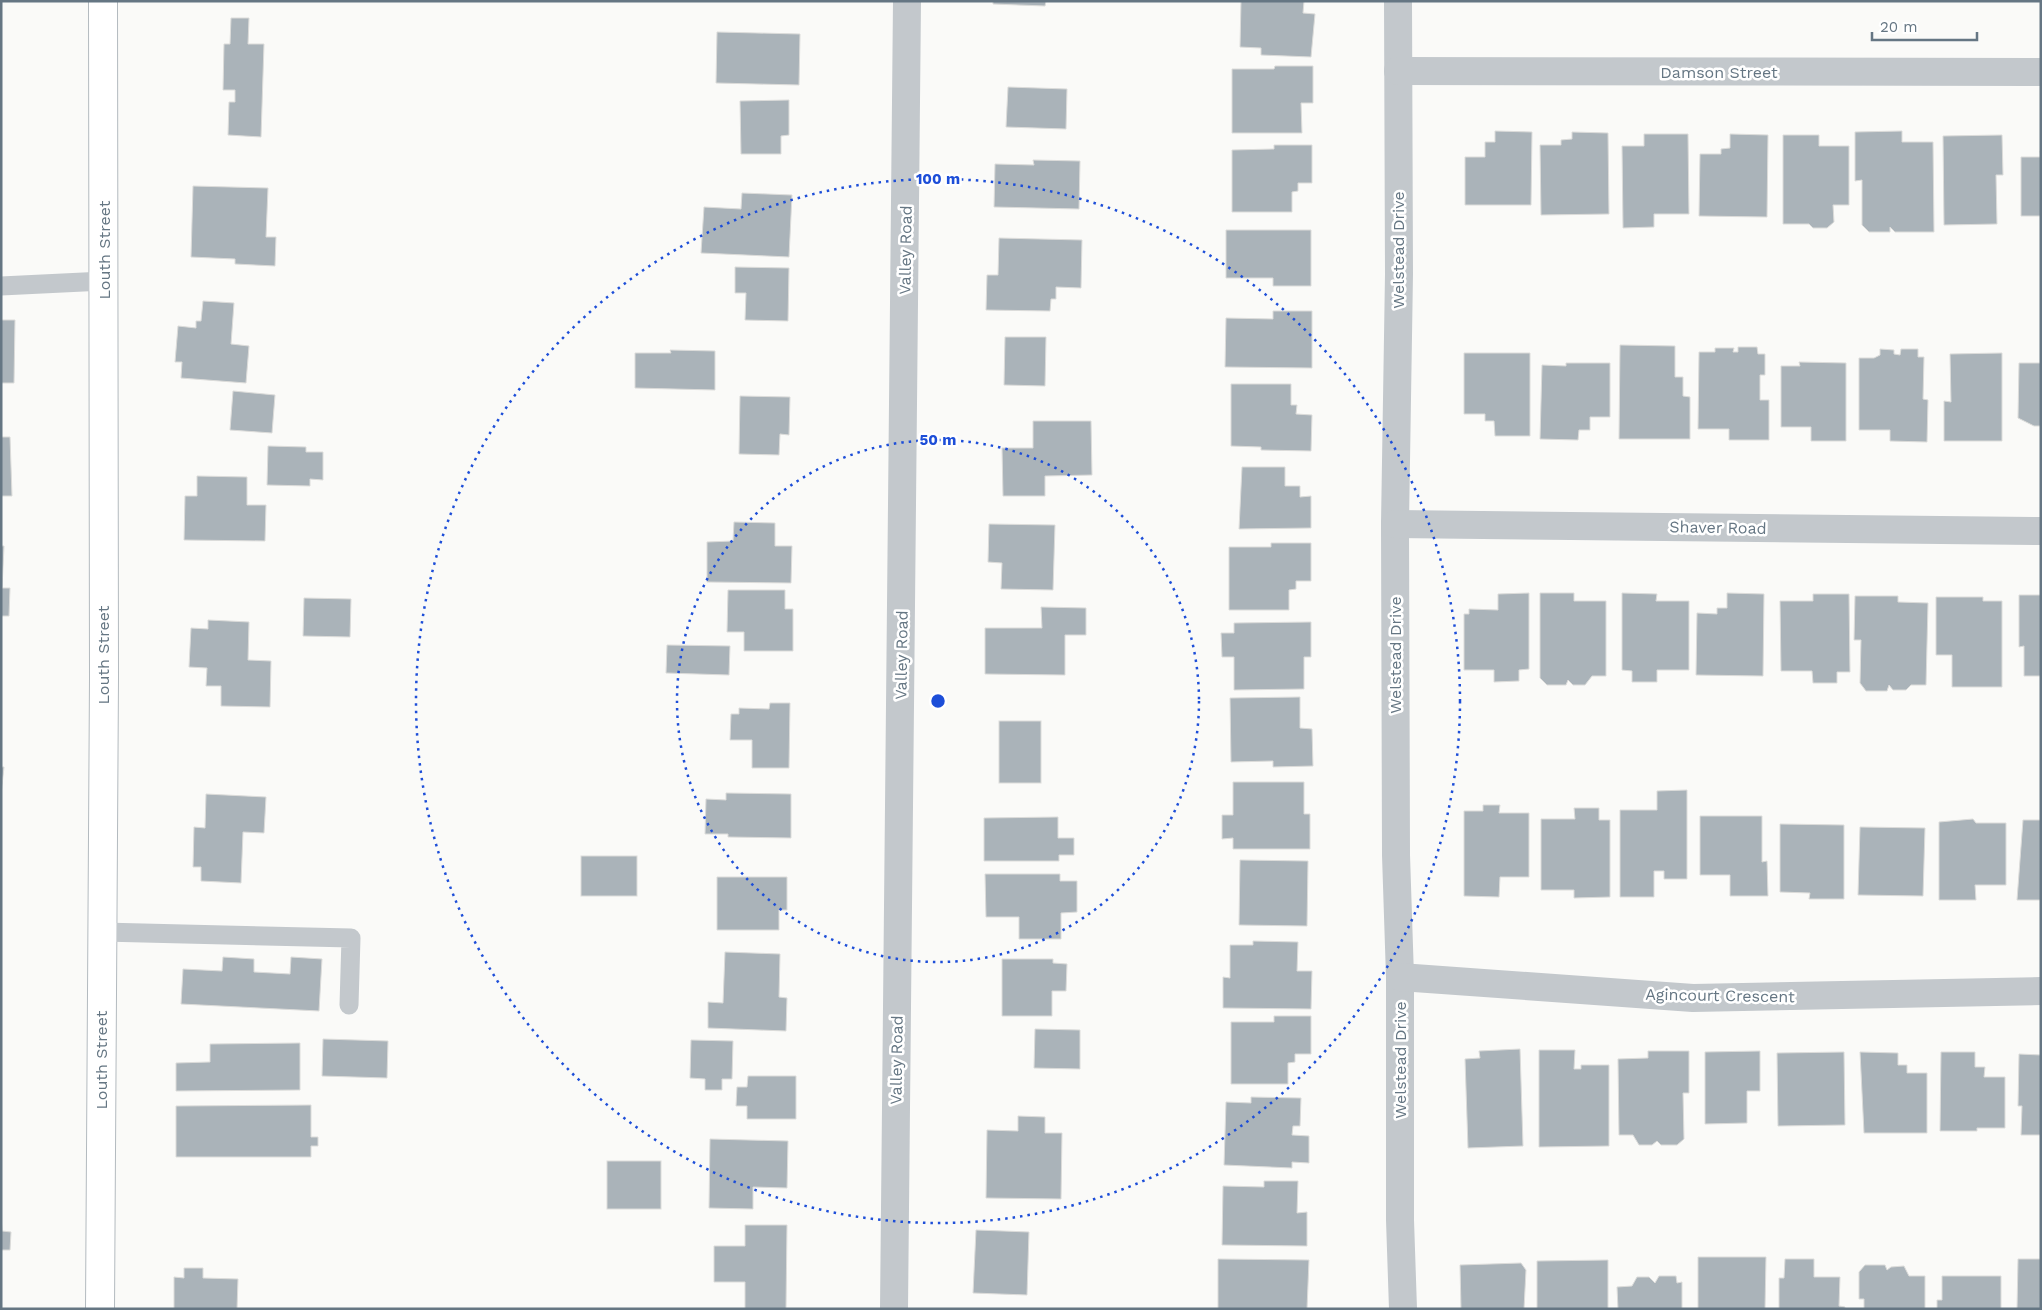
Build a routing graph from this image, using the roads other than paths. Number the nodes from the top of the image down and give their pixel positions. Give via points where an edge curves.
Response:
1 (103, 1) edge
2 (907, 1) edge
3 (1398, 1) edge
4 (1398, 71) junction
5 (2041, 72) edge
6 (104, 281) junction
7 (1, 286) edge
8 (1395, 524) junction
9 (2041, 531) edge
10 (102, 932) junction
11 (1400, 977) junction
12 (2041, 991) edge
13 (349, 1005) dead end
14 (100, 1309) edge
15 (894, 1309) edge
16 (1403, 1309) edge

1 - 6 main road, Louth Street
2 - 15 street, Valley Road
3 - 4 street, Welstead Drive
4 - 5 street, Damson Street
4 - 8 street, Welstead Drive
6 - 7 lane
6 - 10 main road, Louth Street
8 - 9 street, Shaver Road
8 - 11 street, Welstead Drive via 1396,855
10 - 13 lane via 351,938
10 - 14 main road, Louth Street
11 - 12 street, Agincourt Crescent via 1692,998
11 - 16 street, Welstead Drive

